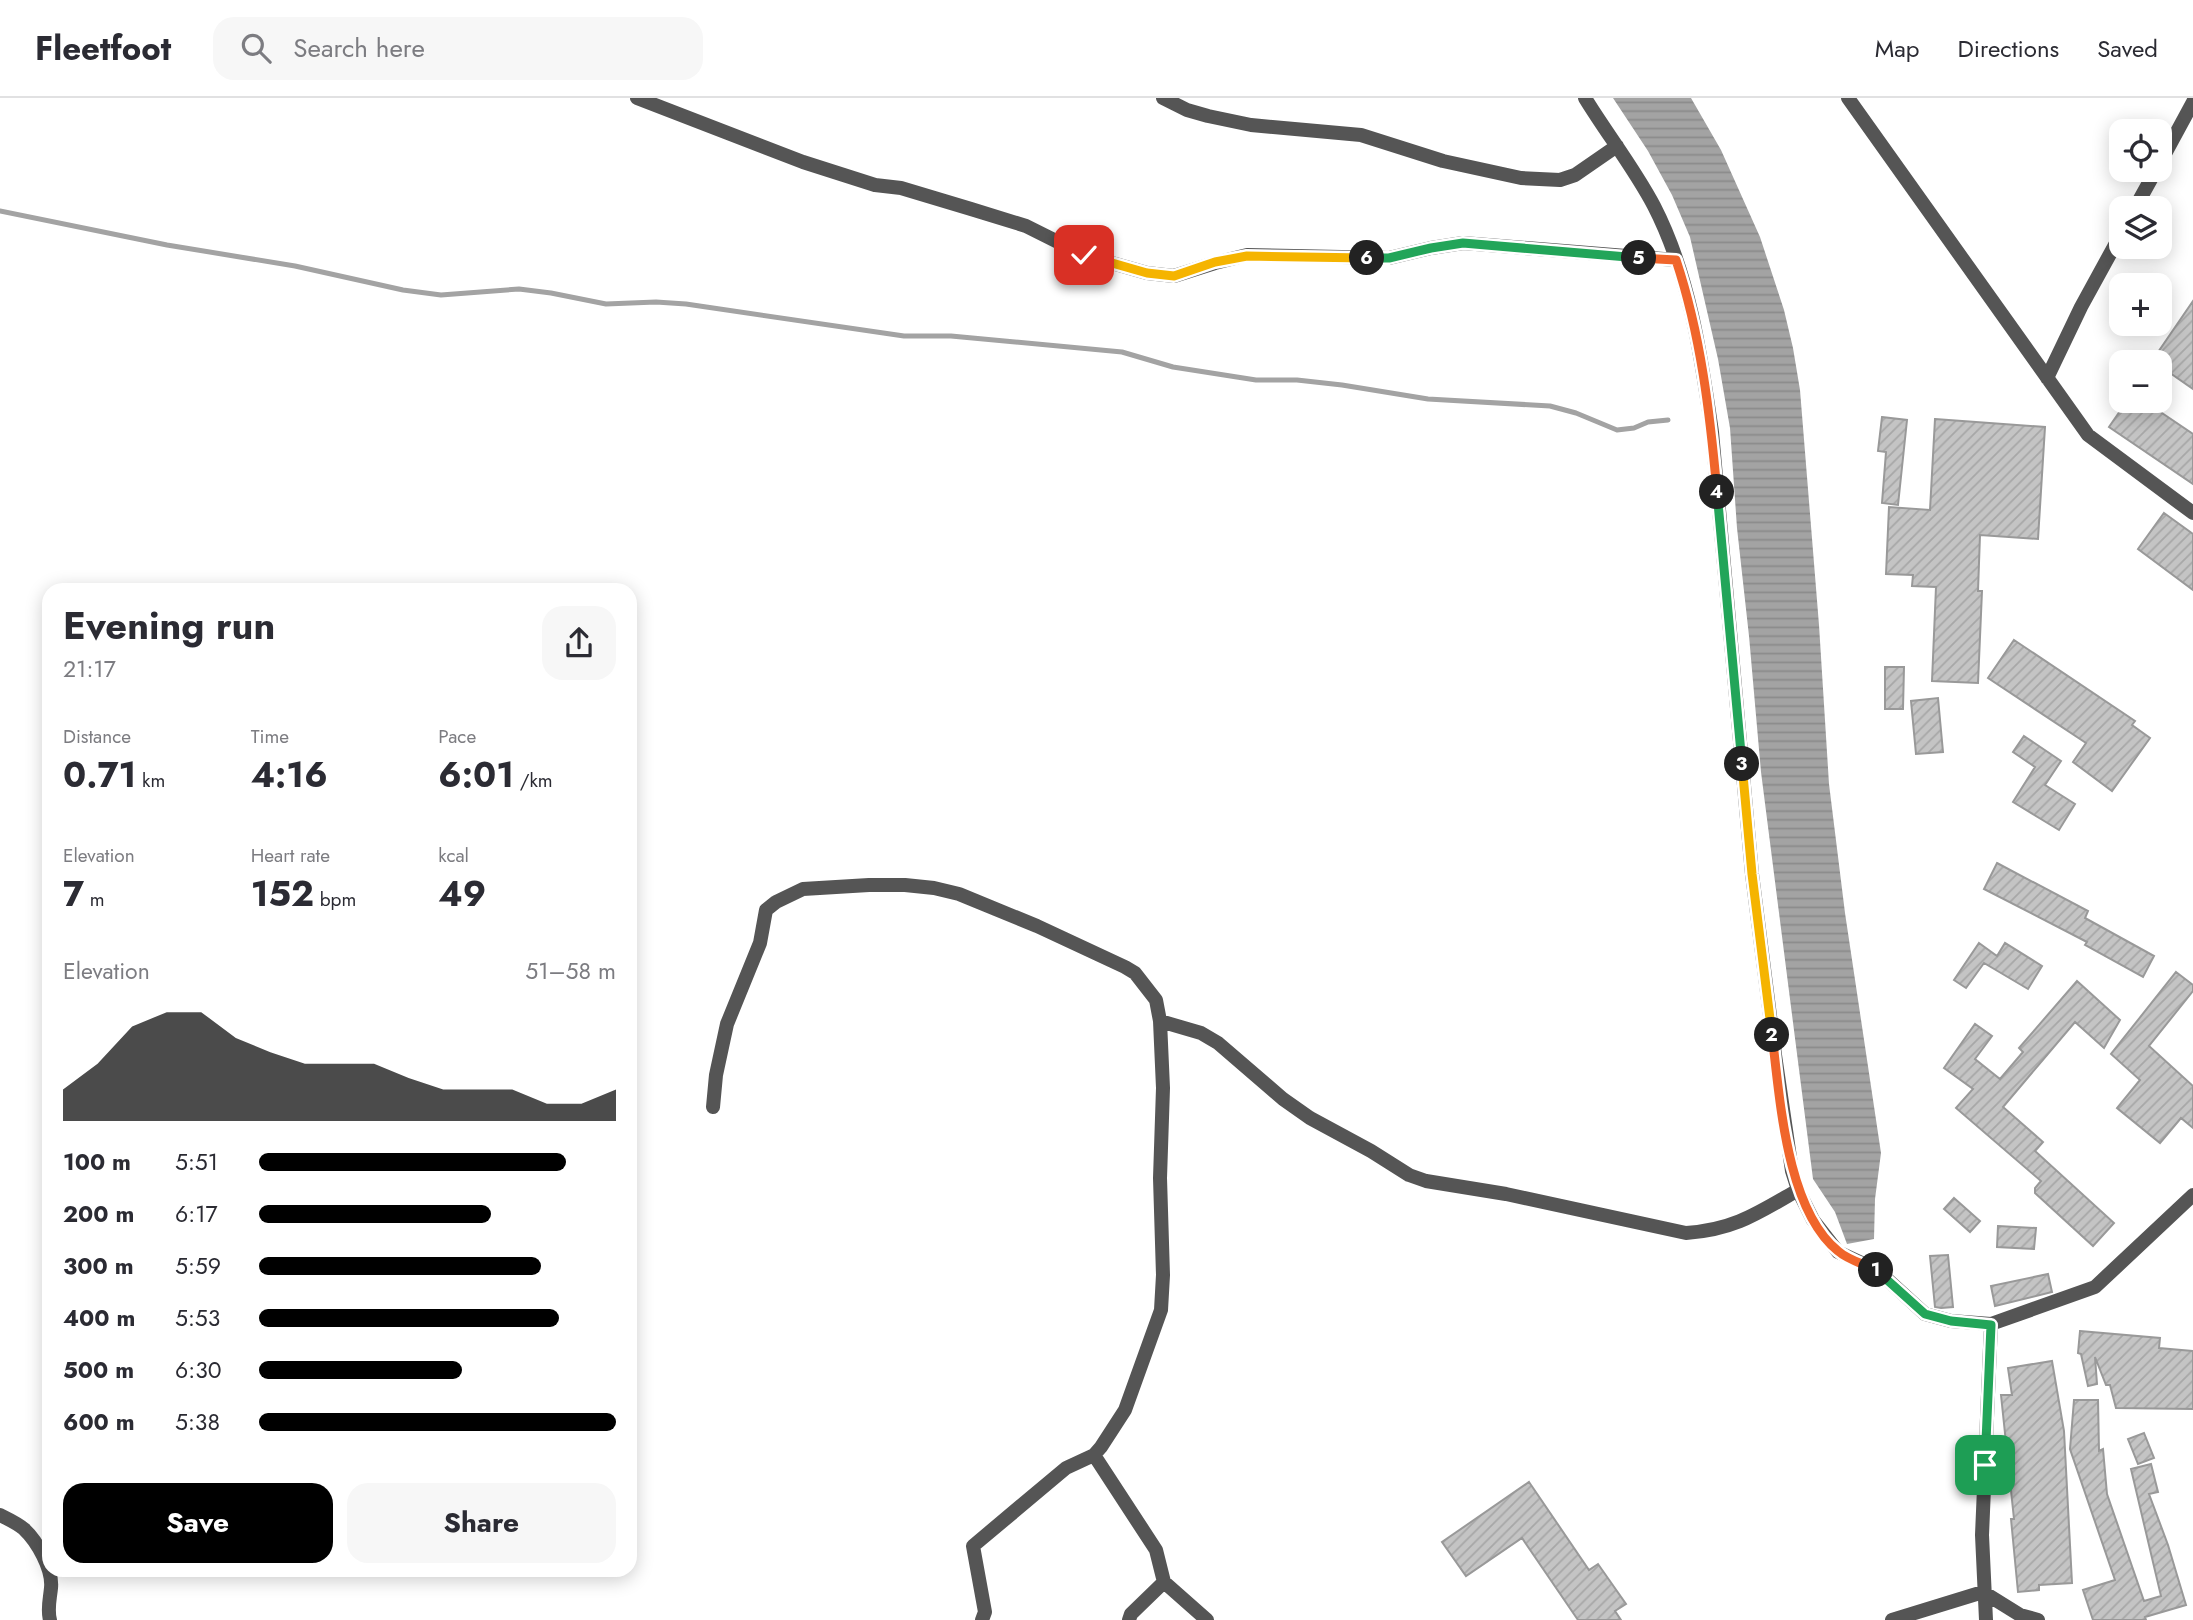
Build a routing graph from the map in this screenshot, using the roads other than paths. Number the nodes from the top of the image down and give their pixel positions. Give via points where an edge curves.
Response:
1 (637, 98) edge
2 (1163, 98) edge
3 (1585, 98) edge
4 (1848, 98) edge
5 (2193, 102) edge
6 (2172, 141) edge
7 (1617, 146) junction
8 (2109, 256) edge
9 (1676, 260) junction
10 (2047, 378) junction
11 (2193, 513) edge
12 (1160, 1021) junction
13 (713, 1107) dead end
14 (1798, 1190) junction
15 (2193, 1195) edge
16 (1991, 1325) junction
17 (1094, 1455) junction
18 (0, 1516) edge
19 (42, 1557) edge
20 (49, 1577) edge
21 (1164, 1582) junction
22 (1983, 1592) junction
23 (1184, 1600) junction
24 (50, 1620) edge
25 (982, 1620) edge
26 (1129, 1620) edge
27 (1188, 1620) edge
28 (1207, 1620) edge
29 (1892, 1620) edge
30 (1986, 1620) edge
31 (2038, 1620) edge

1 - 9 street via 803,162 1026,226 1084,255 1147,273 1174,276 1247,256 1389,258 1463,243
2 - 7 street via 1209,116 1251,125 1361,135 1443,162 1521,178 1560,180
3 - 7 street
4 - 10 street
5 - 6 street
7 - 9 street via 1653,204
8 - 10 street
9 - 14 street via 1693,323 1712,432 1752,874 1780,1093
10 - 11 street via 2088,435
12 - 13 street via 1156,1000 1135,973 959,894 905,885 803,889 766,910 760,943 727,1024
12 - 14 street via 1209,1038 1310,1118 1426,1181 1686,1233 1713,1231 1743,1221
12 - 17 street via 1161,1310 1125,1410
14 - 16 street via 1813,1220 1838,1252 1877,1270 1925,1314
15 - 16 street via 2095,1287
16 - 22 street
17 - 21 street via 1156,1550
17 - 25 street via 1066,1468 973,1546 985,1612
18 - 19 street via 24,1529
20 - 24 street
21 - 23 street
21 - 26 street
22 - 29 street
22 - 30 street
22 - 31 street via 2020,1615
23 - 27 street
23 - 28 street

